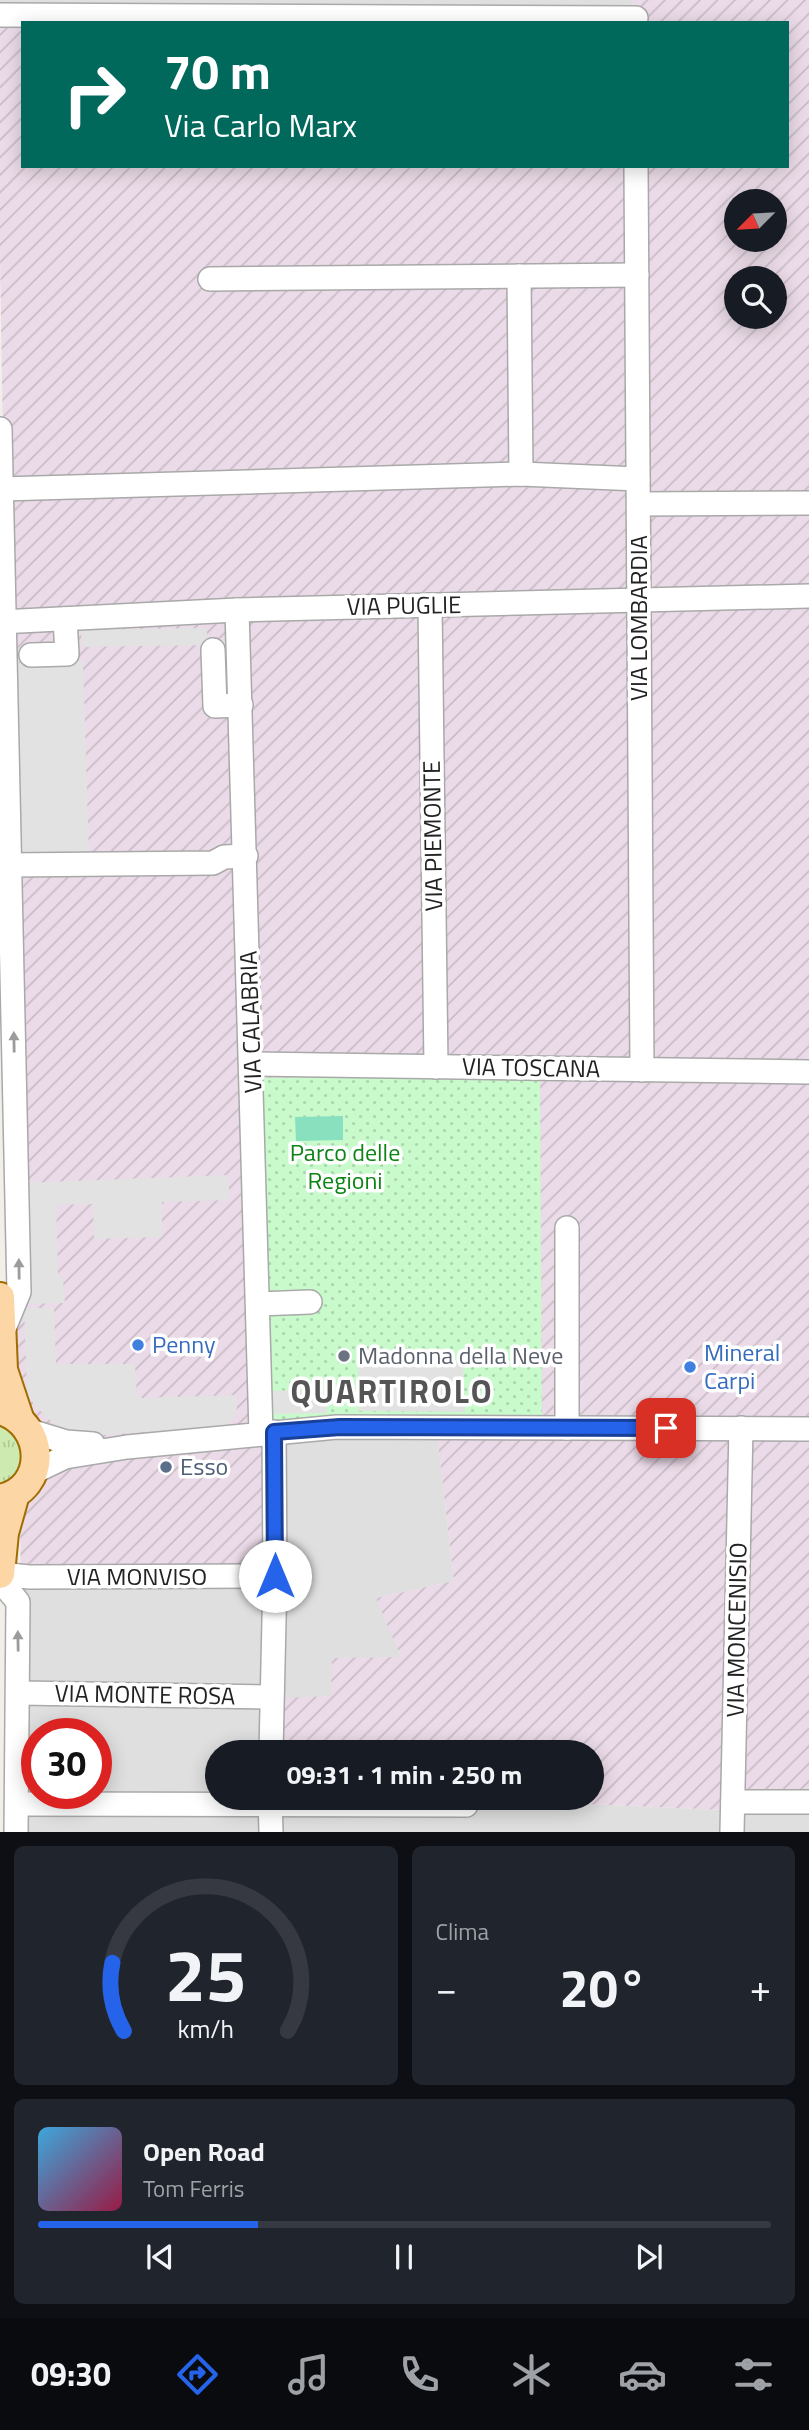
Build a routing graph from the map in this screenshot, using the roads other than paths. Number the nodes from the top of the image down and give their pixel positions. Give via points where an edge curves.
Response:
1 (635, 13) edge
2 (0, 15) edge
3 (636, 168) edge
4 (637, 275) junction
5 (519, 276) junction
6 (210, 279) dead end
7 (0, 429) edge
8 (521, 474) junction
9 (638, 479) junction
10 (2, 489) edge
11 (809, 503) edge
12 (639, 504) junction
13 (809, 596) edge
14 (639, 600) junction
15 (430, 605) junction
16 (237, 610) junction
17 (65, 619) junction
18 (2, 622) edge
19 (213, 650) dead end
20 (32, 655) dead end
21 (241, 705) junction
22 (246, 856) junction
23 (10, 865) junction
24 (252, 1064) junction
25 (436, 1067) junction
26 (642, 1070) junction
27 (809, 1072) edge
28 (567, 1228) dead end
29 (0, 1297) edge
30 (310, 1302) dead end
31 (258, 1304) junction
32 (2, 1334) edge
33 (16, 1420) edge
34 (566, 1428) junction
35 (741, 1428) junction
36 (809, 1429) edge
37 (268, 1433) junction
38 (127, 1447) junction
39 (34, 1472) junction
40 (7, 1497) edge
41 (0, 1576) edge
42 (275, 1576) junction
43 (19, 1693) junction
44 (271, 1697) junction
45 (271, 1740) edge
46 (205, 1801) edge
47 (733, 1802) junction
48 (809, 1802) edge
49 (17, 1804) junction
50 (270, 1810) edge
51 (16, 1832) edge
52 (271, 1832) edge
53 (732, 1832) edge

1 - 2 street
3 - 4 street, VIA LOMBARDIA
4 - 5 street
4 - 9 street, VIA LOMBARDIA
5 - 6 street
5 - 8 street
7 - 10 street
8 - 9 street
8 - 10 street
9 - 12 street, VIA LOMBARDIA
10 - 18 street
11 - 12 street
12 - 14 street, VIA LOMBARDIA
13 - 14 street, VIA PUGLIE
14 - 15 street, VIA PUGLIE
14 - 26 street, VIA LOMBARDIA
15 - 16 street, VIA PUGLIE
15 - 25 street, VIA PIEMONTE
16 - 17 street, VIA PUGLIE
16 - 21 street, VIA CALABRIA
17 - 18 street, VIA PUGLIE
17 - 20 street via 67,654
18 - 23 street
19 - 21 street via 215,706
21 - 22 street, VIA CALABRIA
22 - 23 street via 224,857 213,863
22 - 24 street, VIA CALABRIA
32 -> 23 street via 19,1292
24 - 25 street, VIA TOSCANA
24 - 31 street, VIA CALABRIA
25 - 26 street, VIA TOSCANA
26 - 27 street, VIA TOSCANA
28 - 34 street
29 - 32 main road
30 - 31 street
31 - 37 street, VIA CALABRIA
32 - 33 main road via 3,1370
33 - 38 street via 66,1442
33 - 39 main road via 37,1458
34 - 35 street
34 - 37 street via 340,1427
35 - 36 street
35 - 47 street, VIA MONCENISIO
37 - 38 street
37 - 42 street, VIA CALABRIA
38 - 39 street via 65,1457
39 - 40 main road
40 - 41 main road
41 - 42 street, VIA MONVISO
43 -> 41 street via 18,1602
42 - 44 street, VIA CALABRIA
43 - 44 street, VIA MONTE ROSA
43 - 49 street
44 - 45 street, VIA CALABRIA
46 - 49 street
47 - 48 street
47 - 53 street, VIA MONCENISIO
49 - 51 street
50 - 52 street

